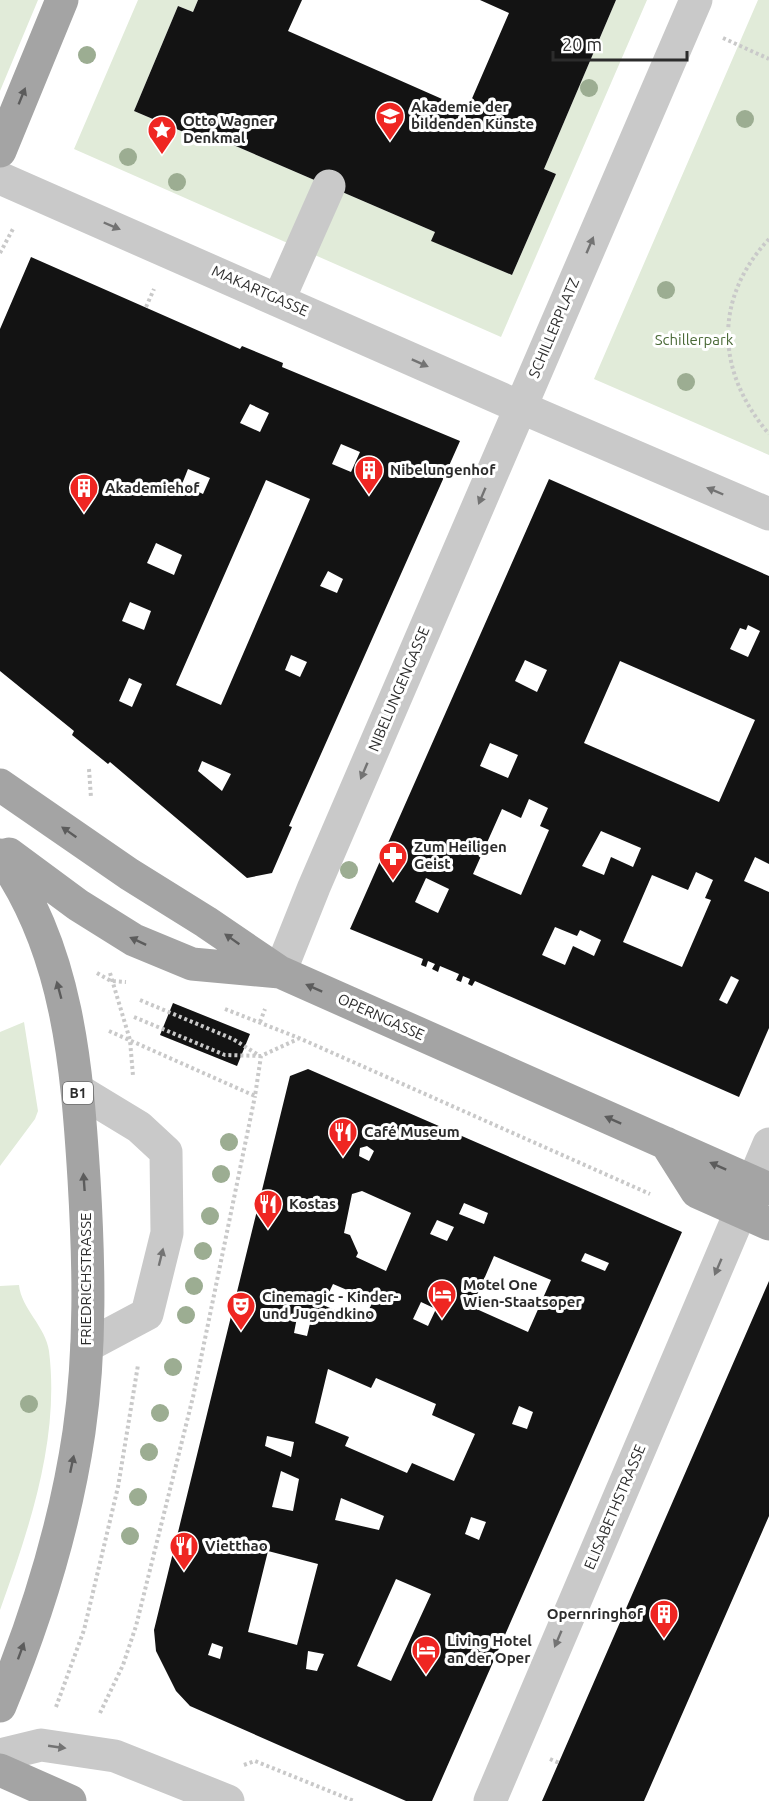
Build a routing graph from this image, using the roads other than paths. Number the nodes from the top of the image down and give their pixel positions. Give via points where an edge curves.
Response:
1 (62, 0) edge
2 (696, 0) edge
3 (0, 150) edge
4 (0, 178) edge
5 (329, 186) dead end
6 (279, 299) junction
7 (520, 407) junction
8 (769, 514) edge
9 (0, 785) edge
10 (0, 848) edge
11 (0, 855) edge
12 (280, 972) junction
13 (78, 1090) junction
14 (666, 1143) junction
15 (769, 1144) edge
16 (761, 1185) edge
17 (755, 1219) edge
18 (87, 1346) junction
19 (0, 1706) edge
20 (0, 1755) edge
21 (0, 1770) edge
22 (231, 1785) edge
23 (70, 1801) edge
24 (490, 1801) edge

3 -> 1 main road
7 -> 2 street, SCHILLERPLATZ
4 -> 6 street, MAKARTGASSE
5 - 6 street
6 -> 7 street, MAKARTGASSE
8 -> 7 street
7 -> 12 street, NIBELUNGENGASSE
12 -> 9 main road
12 -> 10 main road, OPERNGASSE via 192,964 135,940 78,905
13 -> 11 main road, FRIEDRICHSTRASSE / B1 via 65,1012 47,945 18,880
14 -> 12 main road, OPERNGASSE
18 -> 13 main road, FRIEDRICHSTRASSE / B1 via 87,1234
18 -> 13 street via 147,1314 167,1233 166,1152 139,1127
16 -> 14 main road, OPERNGASSE
14 - 17 main road via 697,1192
15 - 16 street
17 -> 24 street, ELISABETHSTRASSE
19 -> 18 main road, FRIEDRICHSTRASSE / B1 via 50,1573 79,1433
20 -> 22 street via 41,1745 115,1756
21 - 23 main road

